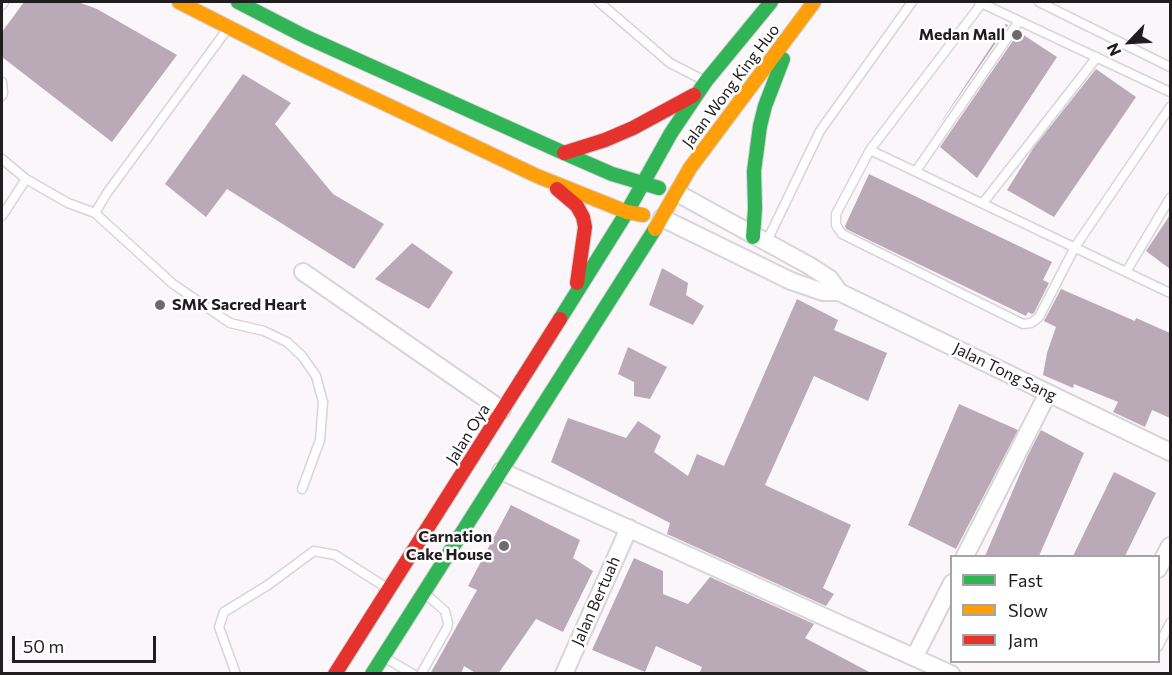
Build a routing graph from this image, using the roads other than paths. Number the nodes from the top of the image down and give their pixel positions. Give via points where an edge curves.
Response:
1 (179, 2) edge
2 (238, 2) edge
3 (599, 2) edge
4 (771, 2) edge
5 (814, 2) edge
6 (912, 2) edge
7 (980, 2) edge
8 (1039, 2) edge
9 (1062, 2) edge
10 (1056, 10) junction
11 (1019, 21) junction
12 (229, 27) junction
13 (796, 27) junction
14 (1096, 57) junction
15 (1170, 67) edge
16 (2, 82) edge
17 (702, 87) junction
18 (1170, 92) edge
19 (2, 96) edge
20 (1170, 107) edge
21 (870, 150) junction
22 (564, 153) junction
23 (2, 159) edge
24 (916, 171) junction
25 (537, 176) junction
26 (26, 179) junction
27 (643, 183) junction
28 (677, 193) junction
29 (1170, 198) edge
30 (984, 203) junction
31 (627, 212) junction
32 (95, 213) junction
33 (2, 216) edge
34 (662, 218) junction
35 (760, 240) junction
36 (1075, 247) junction
37 (303, 272) dead end
38 (1126, 272) junction
39 (839, 292) junction
40 (575, 293) junction
41 (1170, 293) edge
42 (1048, 393) junction
43 (502, 410) junction
44 (1170, 452) edge
45 (501, 471) junction
46 (302, 489) dead end
47 (629, 528) junction
48 (1170, 546) edge
49 (966, 555) edge
50 (1160, 565) edge
51 (950, 585) edge
52 (388, 590) junction
53 (425, 593) junction
54 (1170, 623) edge
55 (1160, 643) edge
56 (915, 656) junction
57 (383, 657) junction
58 (236, 674) edge
59 (335, 674) edge
60 (372, 674) edge
61 (412, 674) edge
62 (421, 674) edge
63 (564, 674) edge
64 (951, 674) edge

1 - 12 main road
2 - 22 main road via 304,36
3 - 17 lane
4 - 17 main road, Jalan Wong King Huo
5 - 13 main road, Jalan Wong King Huo
6 - 35 lane via 820,131
7 - 11 lane
7 - 21 lane
8 - 10 lane
9 - 10 lane
10 - 15 lane
11 - 14 lane
11 - 24 lane
12 - 25 main road
12 - 32 lane
13 - 28 main road, Jalan Wong King Huo via 690,168
13 - 35 main road via 760,126 754,171
14 - 18 lane
14 - 30 lane
16 - 19 lane
17 - 22 main road via 633,128
17 - 27 main road, Jalan Wong King Huo
20 - 36 lane
21 - 24 lane
21 - 36 lane via 836,214 836,225 842,234 1023,324 1039,317
22 - 27 main road
23 - 26 lane
24 - 30 lane
25 - 31 main road
25 - 40 main road via 570,198 583,217 585,227
26 - 32 lane
26 - 33 lane
27 - 28 main road
27 - 31 main road, Jalan Oya
28 - 34 main road
28 - 35 street, Jalan Tong Sang
29 - 38 lane
30 - 36 lane
31 - 34 main road
31 - 40 main road, Jalan Oya
32 - 46 lane via 173,284 230,323 264,331 287,342 302,356 316,376 322,402 320,440
34 - 39 street, Jalan Tong Sang via 791,280 823,292
34 - 45 main road
35 - 39 street, Jalan Tong Sang via 830,279
36 - 38 lane
37 - 43 street
38 - 41 lane
39 - 42 street, Jalan Tong Sang
40 - 43 main road, Jalan Oya
42 - 44 street, Jalan Tong Sang
42 - 49 street
43 - 52 main road, Jalan Oya
45 - 47 street
45 - 53 main road
47 - 56 street
47 - 63 street, Jalan Bertuah
48 - 50 street
51 - 56 street
52 - 58 lane via 335,555 314,551 224,612 219,627
52 - 59 main road, Jalan Oya
53 - 57 main road
53 - 62 lane via 444,611 448,622
54 - 55 lane
56 - 64 street
57 - 60 main road
57 - 61 lane

